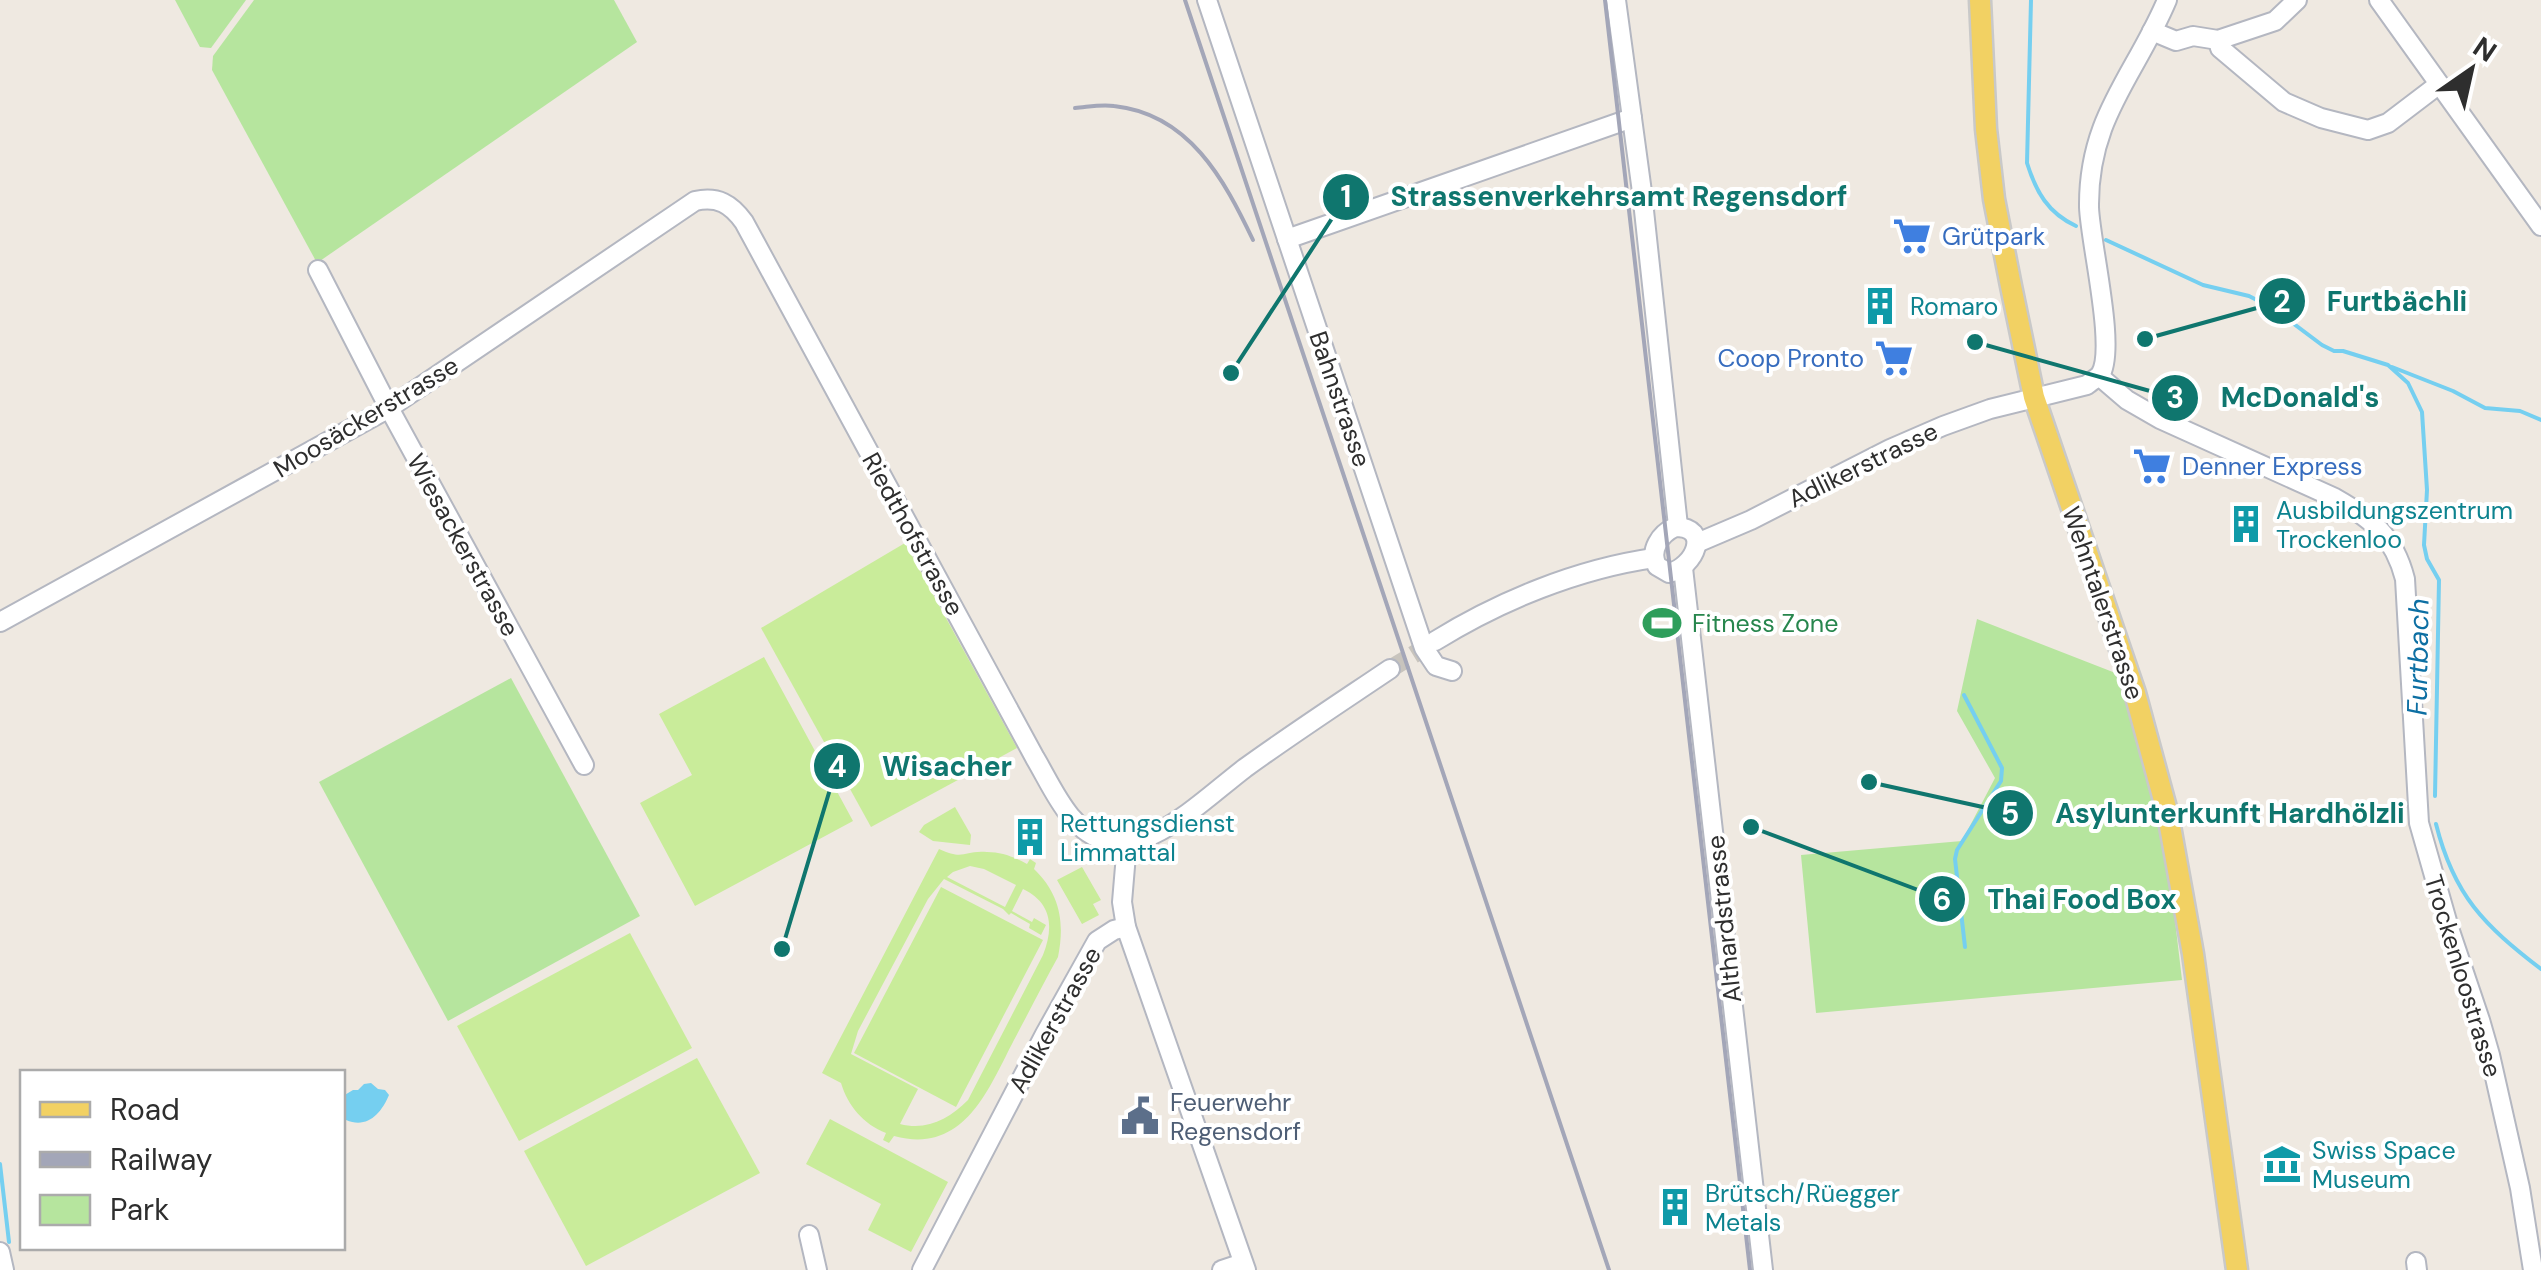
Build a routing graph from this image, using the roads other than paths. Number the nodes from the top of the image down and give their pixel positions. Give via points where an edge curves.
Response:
1 (1207, 0) edge
2 (1616, 0) edge
3 (1980, 0) edge
4 (2167, 0) edge
5 (2297, 0) edge
6 (2379, 0) edge
7 (2152, 31) junction
8 (2218, 40) junction
9 (2438, 85) junction
10 (1632, 118) junction
11 (719, 200) joint
12 (2541, 226) edge
13 (1286, 239) junction
14 (318, 270) dead end
15 (2099, 376) junction
16 (2034, 398) junction
17 (389, 408) junction
18 (1678, 526) junction
19 (1696, 543) junction
20 (1654, 558) junction
21 (1683, 568) junction
22 (0, 622) edge
23 (1435, 641) tunnel mouth
24 (1390, 669) tunnel mouth
25 (1452, 671) dead end
26 (584, 765) dead end
27 (1127, 843) junction
28 (1126, 927) junction
29 (809, 1235) dead end
30 (0, 1252) edge
31 (1245, 1266) edge
32 (4, 1270) edge
33 (817, 1270) edge
34 (922, 1270) edge
35 (1222, 1270) edge
36 (1763, 1270) edge
37 (2237, 1270) edge
38 (2533, 1270) edge

1 - 13 street, Bahnstrasse
2 - 10 street
3 - 16 main road, Wehntalerstrasse via 1994,199
4 - 7 street
5 - 8 street via 2275,21
6 - 9 street
7 - 8 street via 2176,41
7 - 15 street via 2101,126 2092,162 2090,215 2105,342
8 - 9 street via 2284,102 2368,130
9 - 12 street
10 - 13 street
10 - 18 street
11 - 17 street, Moosäckerstrasse via 696,201
11 - 27 street, Riedthofstrasse via 744,222 1062,804 1094,837
13 - 25 street, Bahnstrasse via 1424,648 1436,666
14 - 17 street, Wiesackerstrasse
15 - 16 street
15 - 38 street, Trockenloostrasse via 2160,419 2362,513 2394,547 2406,578 2418,822 2490,1055
16 - 19 street, Adlikerstrasse via 1943,426
16 - 37 main road, Wehntalerstrasse via 2136,694 2168,815
17 - 22 street, Moosäckerstrasse
17 - 26 street, Wiesackerstrasse
18 - 19 street via 1692,532
18 - 20 street via 1660,540
19 - 21 street
20 - 21 street via 1667,572
20 - 23 street via 1531,593
21 - 36 street, Althardstrasse
24 - 27 street via 1166,828
27 - 28 street, Adlikerstrasse
28 - 31 street
28 - 34 street, Adlikerstrasse via 1097,941
29 - 33 street
30 - 32 street
31 - 35 street

